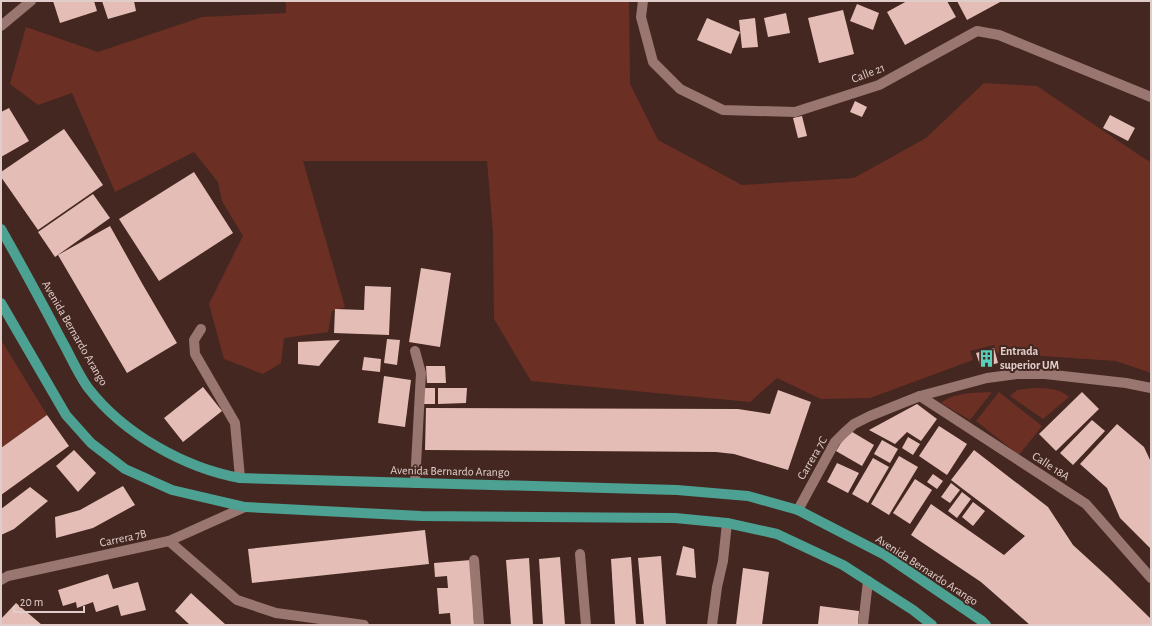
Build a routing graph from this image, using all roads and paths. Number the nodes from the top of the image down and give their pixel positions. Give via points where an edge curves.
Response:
1 (32, 1) edge
2 (643, 1) edge
3 (1, 26) edge
4 (1151, 97) edge
5 (1, 228) edge
6 (1, 302) edge
7 (201, 329) dead end
8 (415, 351) dead end
9 (1151, 388) edge
10 (920, 396) junction
11 (240, 478) junction
12 (415, 483) junction
13 (246, 507) junction
14 (798, 510) junction
15 (728, 523) junction
16 (169, 541) junction
17 (580, 554) dead end
18 (474, 560) dead end
19 (1151, 578) edge
20 (1, 580) edge
21 (868, 581) junction
22 (364, 625) edge
23 (479, 625) edge
24 (586, 625) edge
25 (712, 625) edge
26 (863, 625) edge
27 (932, 625) edge
28 (986, 625) edge

1 - 3 street
2 - 4 street, Calle 21 via 641,17 653,62 680,89 723,110 795,112 879,85 977,32 999,35
5 - 11 main road, Avenida Bernardo Arango via 88,388 116,418 151,444 189,462
6 - 13 main road via 66,415 91,443 125,469 172,490
7 - 11 street via 194,340 195,354 235,424
8 - 12 street via 421,373
9 - 10 street, Carrera 7C via 1046,374 1017,374 987,378
10 - 14 street, Carrera 7C via 870,416 845,432 835,442
10 - 19 street, Calle 18A via 1086,504
11 - 12 main road, Avenida Bernardo Arango
12 - 14 main road, Avenida Bernardo Arango via 678,490 748,496
13 - 15 main road via 421,516 675,518
13 - 16 street, Carrera 7B
14 - 28 main road, Avenida Bernardo Arango via 885,555
15 - 21 main road via 778,534 843,565
15 - 25 street
16 - 20 street, Carrera 7B via 8,576
16 - 22 street via 237,600 276,614
17 - 24 street
18 - 23 street
21 - 26 street
21 - 27 main road

